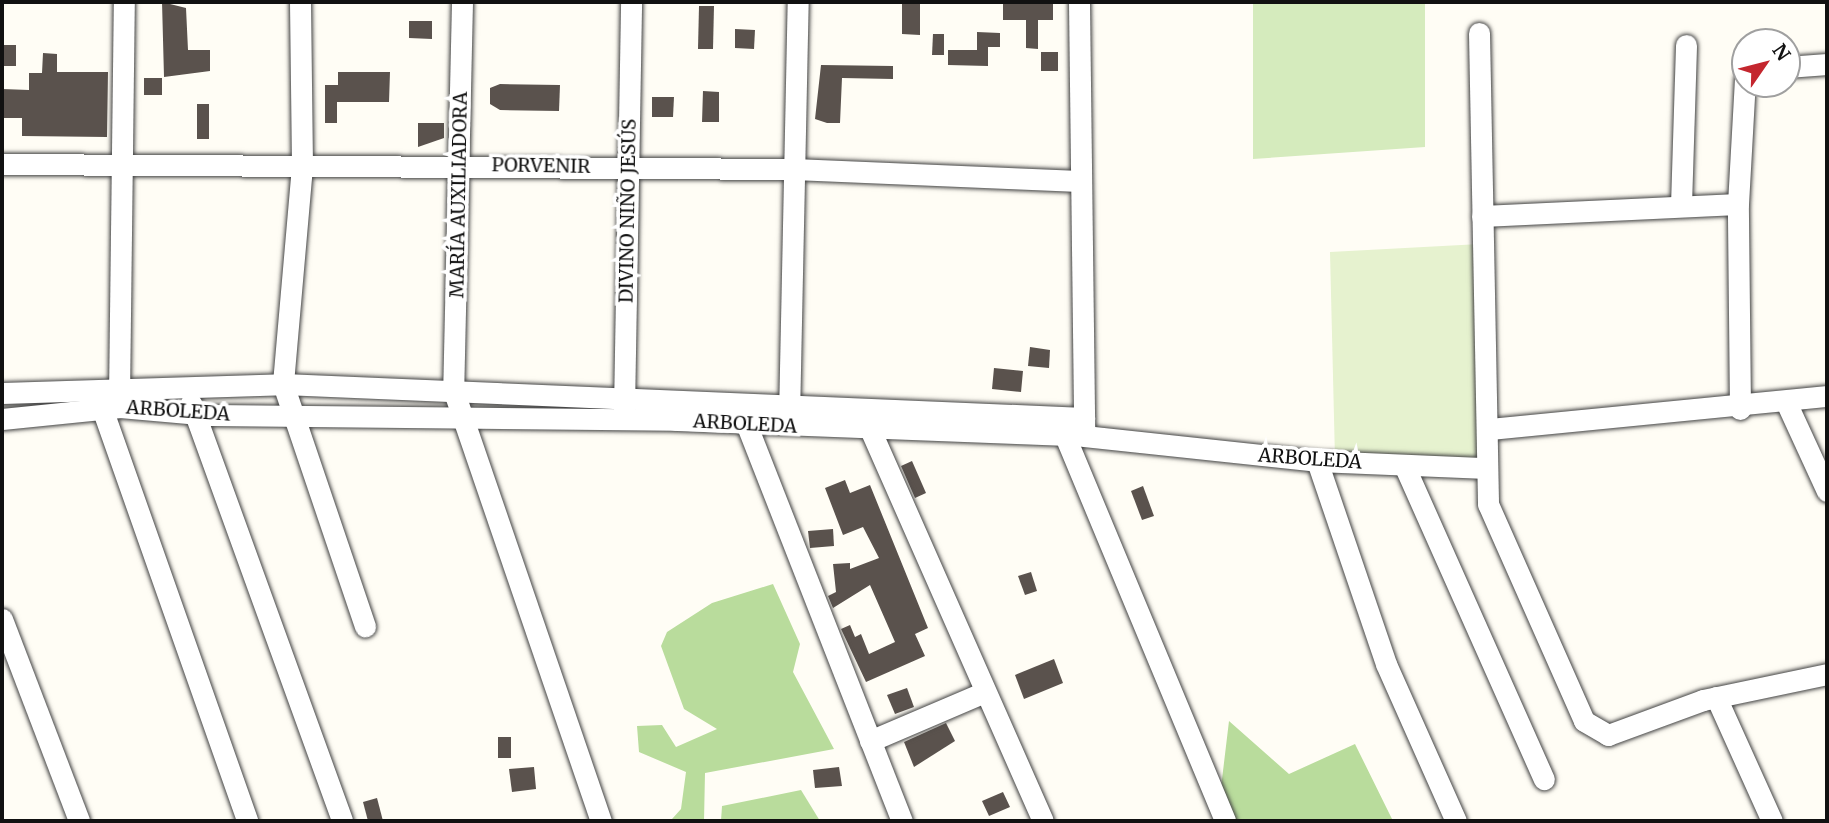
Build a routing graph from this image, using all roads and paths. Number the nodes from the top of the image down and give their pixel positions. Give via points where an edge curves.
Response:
1 (124, 2) edge
2 (300, 2) edge
3 (462, 2) edge
4 (631, 2) edge
5 (798, 2) edge
6 (1079, 2) edge
7 (1479, 33) dead end
8 (1686, 46) dead end
9 (1827, 64) edge
10 (1801, 66) edge
11 (1744, 98) edge
12 (2, 164) edge
13 (119, 165) junction
14 (462, 165) junction
15 (302, 166) junction
16 (629, 168) junction
17 (792, 169) junction
18 (1081, 181) junction
19 (1738, 204) junction
20 (1681, 205) junction
21 (1482, 216) junction
22 (283, 384) junction
23 (96, 385) junction
24 (119, 385) junction
25 (185, 388) junction
26 (453, 389) junction
27 (2, 393) edge
28 (624, 396) junction
29 (1827, 396) edge
30 (737, 401) junction
31 (1786, 402) junction
32 (790, 404) junction
33 (109, 407) junction
34 (1740, 409) junction
35 (194, 413) junction
36 (291, 414) junction
37 (461, 417) junction
38 (2, 419) edge
39 (624, 419) junction
40 (746, 424) junction
41 (789, 426) junction
42 (870, 429) junction
43 (1490, 429) junction
44 (1078, 430) junction
45 (1317, 461) junction
46 (1404, 465) junction
47 (1487, 468) junction
48 (1827, 491) edge
49 (2, 619) edge
50 (365, 626) dead end
51 (1827, 674) edge
52 (985, 692) junction
53 (1716, 697) junction
54 (870, 741) junction
55 (1544, 779) dead end
56 (79, 821) edge
57 (247, 821) edge
58 (342, 821) edge
59 (601, 821) edge
60 (902, 821) edge
61 (1043, 821) edge
62 (1225, 821) edge
63 (1456, 821) edge
64 (1772, 821) edge

1 - 13 street
2 - 15 street
3 - 14 street, MARÍA AUXILIADORA
4 - 16 street, DIVINO NIÑO JESÚS
5 - 17 street
6 - 18 street
7 - 21 street
8 - 20 street
9 - 10 street
11 - 19 street
12 - 13 street, PORVENIR
13 - 15 street, PORVENIR
13 - 24 street
14 - 15 street, PORVENIR
14 - 16 street, PORVENIR
14 - 26 street, MARÍA AUXILIADORA
15 - 22 street
16 - 17 street, PORVENIR
16 - 28 street, DIVINO NIÑO JESÚS
17 - 18 street, PORVENIR
17 - 32 street
18 - 44 street
19 - 20 street
19 - 34 street
20 - 21 street
21 - 43 street
22 - 25 street, ARBOLEDA
22 - 26 street, ARBOLEDA
22 - 36 street
23 - 24 street, ARBOLEDA
23 - 27 street, ARBOLEDA
23 - 33 street
24 - 25 street, ARBOLEDA
24 - 33 street
25 - 35 street
26 - 28 street, ARBOLEDA
26 - 37 street, MARÍA AUXILIADORA
28 - 30 street, ARBOLEDA
28 - 39 street, DIVINO NIÑO JESÚS
29 - 31 street
30 - 32 street, ARBOLEDA
30 - 40 street
31 - 34 street
31 - 48 street
32 - 41 street
32 - 44 street, ARBOLEDA
33 - 35 street, ARBOLEDA
33 - 38 street, ARBOLEDA
33 - 57 street
34 - 43 street
35 - 36 street, ARBOLEDA
35 - 58 street
36 - 37 street, ARBOLEDA
36 - 50 street
37 - 39 street, ARBOLEDA
37 - 59 street, MARÍA AUXILIADORA
39 - 40 street, ARBOLEDA
40 - 41 street, ARBOLEDA
40 - 54 street
41 - 42 street, ARBOLEDA
42 - 44 street, ARBOLEDA
42 - 52 street
43 - 47 street
44 - 45 street, ARBOLEDA
44 - 62 street
45 - 46 street, ARBOLEDA
45 - 63 street via 1386,664
46 - 47 street, ARBOLEDA
46 - 55 street
47 - 53 street via 1488,504 1498,534 1594,732 1608,736
49 - 56 street
51 - 53 street
52 - 54 street
52 - 61 street
53 - 64 street
54 - 60 street

